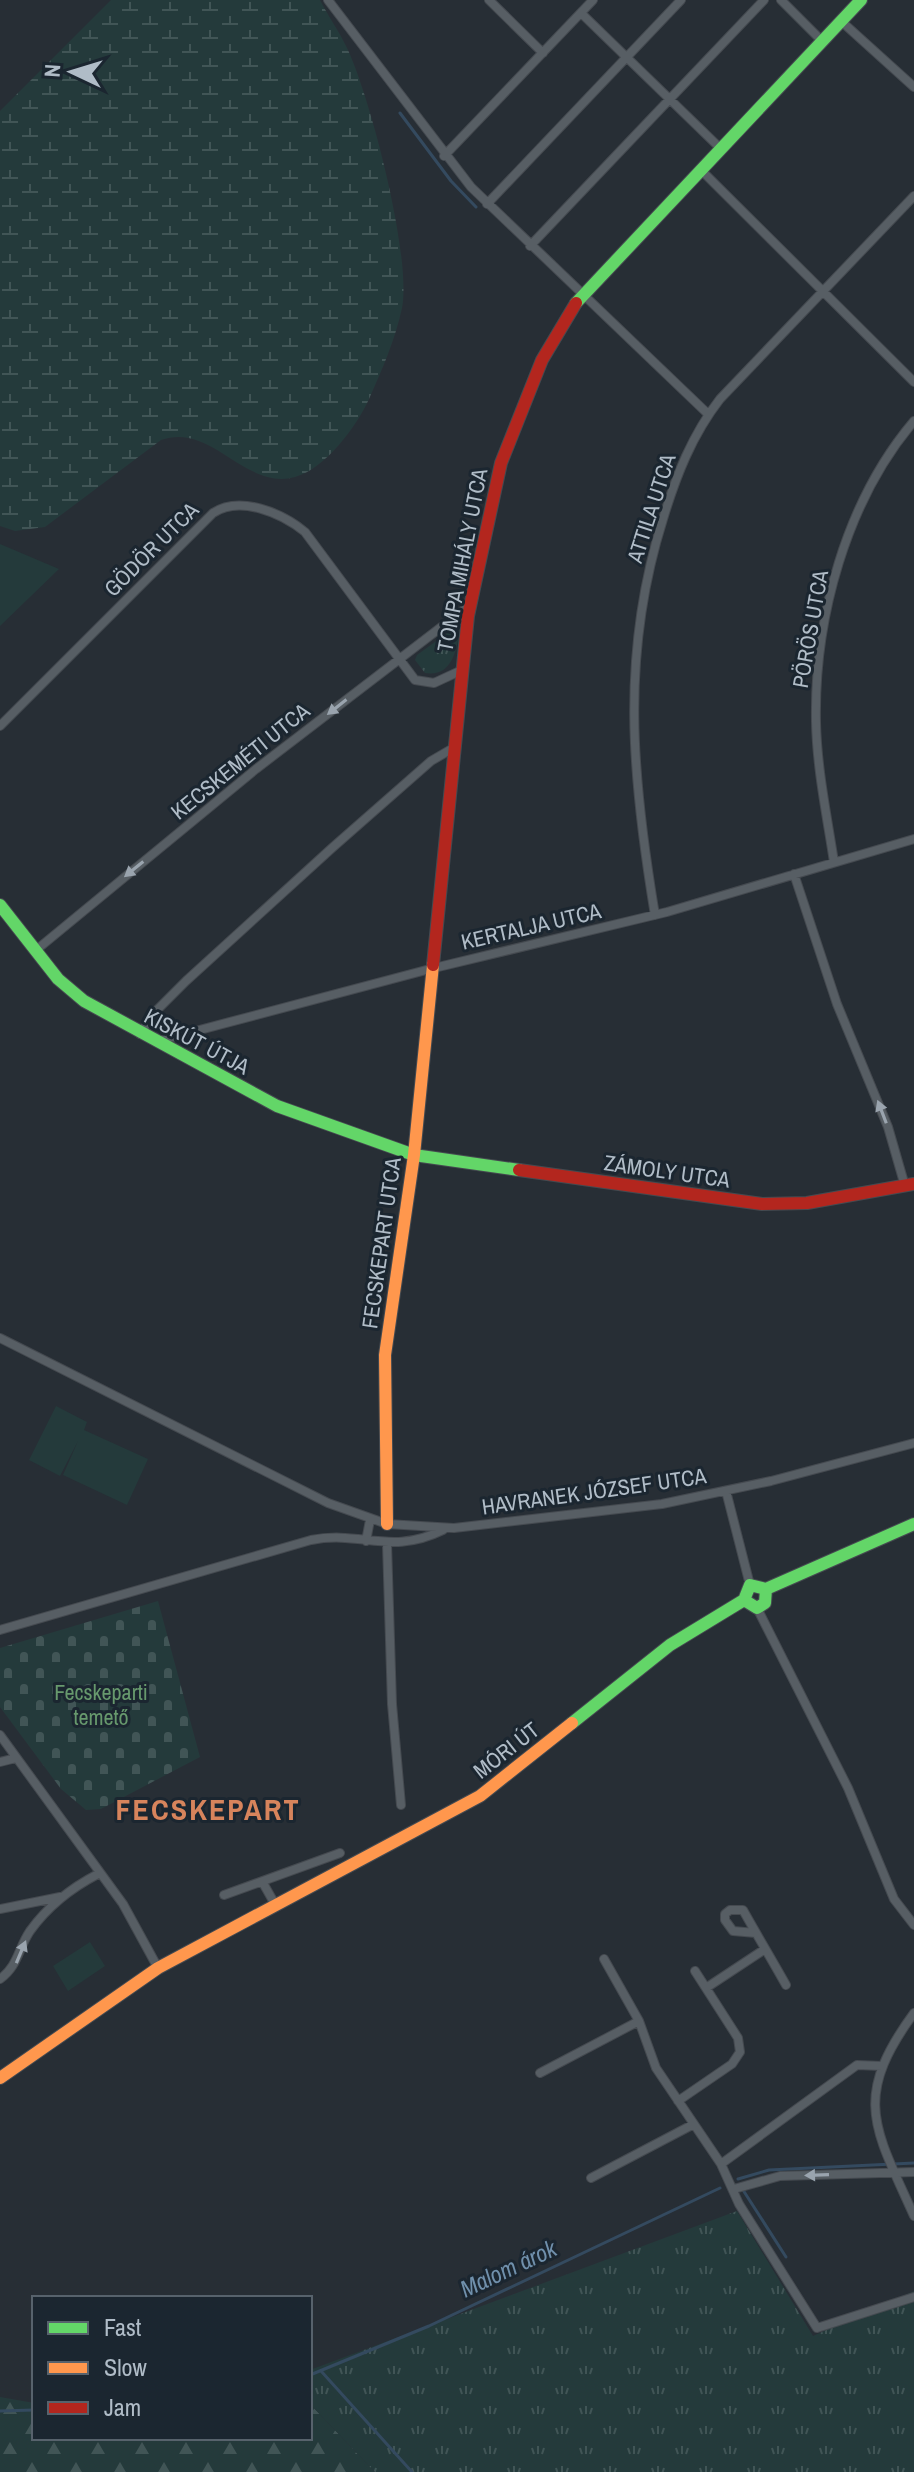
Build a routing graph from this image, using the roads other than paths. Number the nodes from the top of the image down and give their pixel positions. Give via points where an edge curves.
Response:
1 (328, 0) edge
2 (489, 0) edge
3 (593, 0) edge
4 (681, 0) edge
5 (764, 0) edge
6 (781, 0) edge
7 (861, 0) edge
8 (581, 13) junction
9 (841, 21) junction
10 (823, 42) junction
11 (543, 53) junction
12 (626, 58) junction
13 (914, 87) edge
14 (670, 99) junction
15 (720, 148) junction
16 (444, 156) junction
17 (700, 169) junction
18 (914, 196) edge
19 (487, 204) junction
20 (530, 246) junction
21 (825, 290) junction
22 (581, 294) junction
23 (914, 382) edge
24 (708, 414) junction
25 (914, 421) edge
26 (470, 605) junction
27 (399, 659) junction
28 (462, 670) junction
29 (0, 726) edge
30 (455, 747) junction
31 (914, 839) edge
32 (834, 862) junction
33 (794, 874) junction
34 (0, 905) edge
35 (655, 915) junction
36 (35, 951) junction
37 (430, 969) junction
38 (140, 1034) junction
39 (154, 1042) junction
40 (414, 1155) junction
41 (910, 1185) edge
42 (0, 1338) edge
43 (914, 1443) edge
44 (726, 1491) junction
45 (370, 1520) junction
46 (914, 1524) edge
47 (392, 1525) junction
48 (445, 1529) junction
49 (366, 1541) junction
50 (392, 1544) junction
51 (750, 1585) junction
52 (766, 1589) junction
53 (744, 1600) junction
54 (757, 1608) junction
55 (0, 1630) edge
56 (0, 1735) edge
57 (16, 1758) junction
58 (0, 1762) edge
59 (401, 1805) dead end
60 (340, 1853) dead end
61 (98, 1874) junction
62 (263, 1883) junction
63 (224, 1895) dead end
64 (60, 1897) junction
65 (276, 1906) junction
66 (0, 1909) edge
67 (914, 1925) edge
68 (756, 1933) dead end
69 (765, 1949) junction
70 (604, 1959) dead end
71 (158, 1968) junction
72 (695, 1971) dead end
73 (0, 1979) edge
74 (786, 1985) dead end
75 (706, 1988) junction
76 (914, 2013) edge
77 (639, 2021) junction
78 (882, 2066) junction
79 (540, 2073) dead end
80 (0, 2078) edge
81 (678, 2101) junction
82 (694, 2124) junction
83 (721, 2164) junction
84 (914, 2172) edge
85 (895, 2173) junction
86 (591, 2178) dead end
87 (734, 2189) junction
88 (914, 2216) edge
89 (914, 2297) edge

1 - 16 street
2 - 11 street
3 - 8 street
4 - 12 street
5 - 14 street
6 - 10 street
7 - 9 street, TOMPA MIHÁLY UTCA
8 - 11 street
8 - 12 street
9 - 10 street, TOMPA MIHÁLY UTCA
9 - 13 street
10 - 15 street, TOMPA MIHÁLY UTCA
11 - 16 street
12 - 14 street
12 - 19 street
14 - 15 street
14 - 20 street
15 - 17 street, TOMPA MIHÁLY UTCA
16 - 19 street
17 - 21 street
17 - 22 street, TOMPA MIHÁLY UTCA
18 - 21 street, ATTILA UTCA
19 - 20 street
20 - 22 street
21 - 23 street
21 - 24 street, ATTILA UTCA
22 - 24 street
22 - 26 street, TOMPA MIHÁLY UTCA via 542,360 514,426 488,512
24 - 35 street, ATTILA UTCA via 665,510 636,641 634,767
25 - 32 street, PÖRÖS UTCA via 860,512 826,613 816,725
26 - 27 street, KECSKEMÉTI UTCA
26 - 28 street, TOMPA MIHÁLY UTCA
27 - 28 street, GÖDÖR UTCA via 421,682 441,681
27 - 29 street, GÖDÖR UTCA via 305,532 281,516 232,505 213,513
27 -> 36 street, KECSKEMÉTI UTCA
28 - 30 street, TOMPA MIHÁLY UTCA
30 - 37 street, TOMPA MIHÁLY UTCA
30 - 38 street via 431,761 253,920 154,1013
31 - 32 street, KERTALJA UTCA
32 - 33 street, KERTALJA UTCA
33 - 35 street, KERTALJA UTCA
41 -> 33 street via 837,1004
34 - 36 street, KISKÚT ÚTJA
35 - 37 street, KERTALJA UTCA
36 - 38 street, KISKÚT ÚTJA via 76,996
37 - 39 street, KERTALJA UTCA
37 - 40 street, FECSKEPART UTCA
38 - 39 street, KISKÚT ÚTJA
39 - 40 street, KISKÚT ÚTJA via 306,1120
40 - 41 street, ZÁMOLY UTCA via 762,1204 807,1203
40 - 47 street, FECSKEPART UTCA via 383,1375
42 - 45 street, HAVRANEK JÓZSEF UTCA
43 - 44 street, HAVRANEK JÓZSEF UTCA
44 - 48 street, HAVRANEK JÓZSEF UTCA via 662,1504
44 - 51 street
45 - 47 street, HAVRANEK JÓZSEF UTCA
45 - 49 street
46 - 52 street
47 - 48 street, HAVRANEK JÓZSEF UTCA
47 - 50 street
48 - 50 street
49 - 50 street
49 - 55 street via 343,1536 311,1540
50 - 59 street via 392,1704
51 - 52 street
51 - 53 street
52 - 54 street via 765,1603
53 - 54 street
53 - 65 street, MÓRI ÚT via 670,1645 480,1796
54 - 67 street via 848,1788 894,1899
56 - 57 street
57 - 58 street
57 - 61 street
60 - 62 street
61 - 64 street
61 - 71 street via 123,1904
62 - 63 street
62 - 65 street
64 - 66 street
73 -> 64 street via 14,1967 31,1930
65 - 71 street, MÓRI ÚT
68 - 69 street
69 - 74 street
69 - 75 street
70 - 77 street
71 - 80 street, MÓRI ÚT
72 - 75 street
75 - 81 street via 738,2038 740,2052 732,2064
76 - 78 street
77 - 79 street
77 - 81 street via 656,2068
78 - 83 street via 857,2065
78 - 85 street via 874,2116
81 - 82 street
82 - 83 street
82 - 86 street
83 - 87 street
84 - 85 street
85 -> 87 street via 780,2176
85 - 88 street
87 - 89 street via 817,2328

